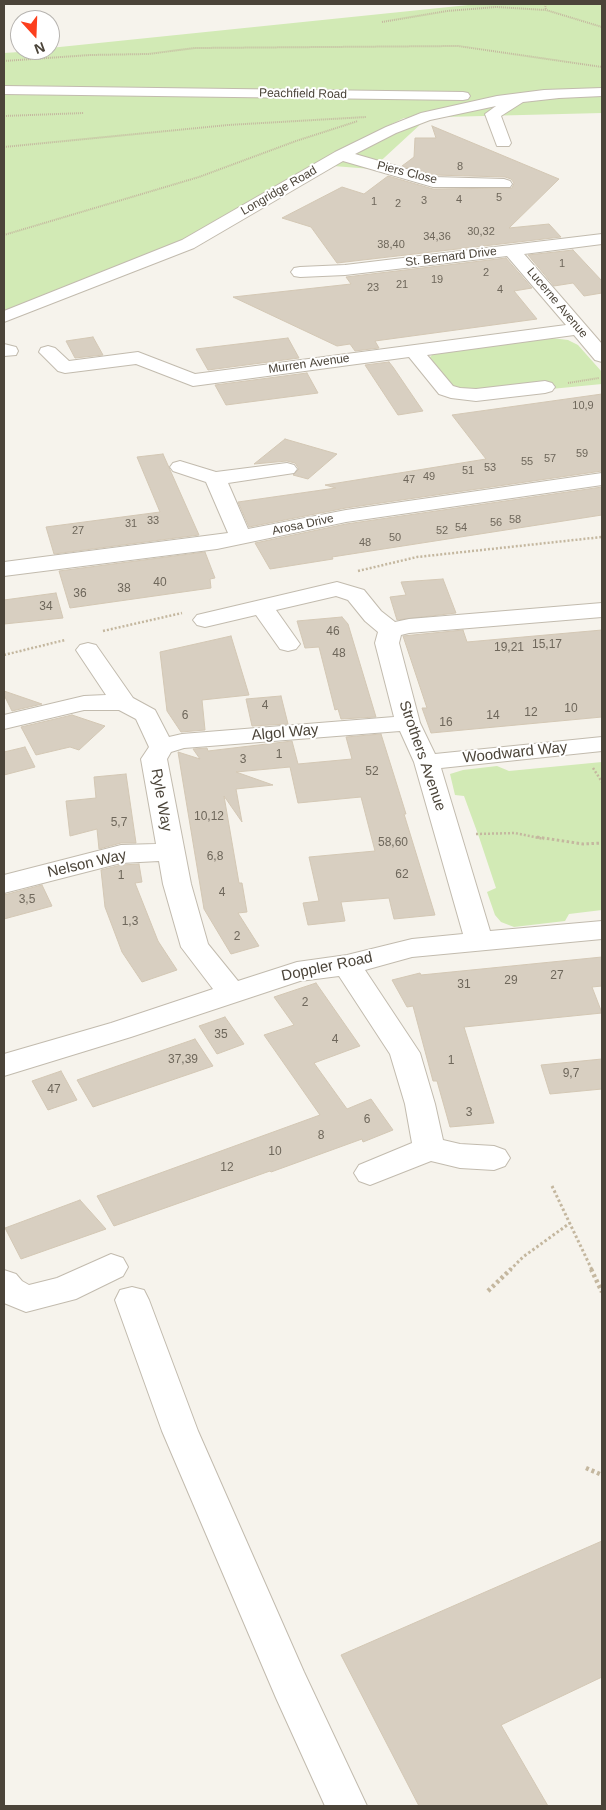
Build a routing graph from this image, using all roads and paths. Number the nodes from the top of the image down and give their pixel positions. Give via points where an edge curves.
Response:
1 (545, 4) edge
2 (546, 10) junction
3 (382, 22) dead end
4 (602, 27) edge
5 (4, 62) edge
6 (602, 67) edge
7 (4, 90) edge
8 (602, 92) edge
9 (563, 93) junction
10 (521, 98) junction
11 (421, 118) junction
12 (364, 119) junction
13 (503, 143) dead end
14 (4, 147) edge
15 (341, 155) junction
16 (504, 184) dead end
17 (4, 235) edge
18 (602, 239) edge
19 (512, 250) junction
20 (300, 272) dead end
21 (4, 317) edge
22 (579, 329) junction
23 (413, 350) junction
24 (48, 352) dead end
25 (602, 356) edge
26 (602, 378) edge
27 (545, 386) joint
28 (180, 468) dead end
29 (287, 469) dead end
30 (215, 478) junction
31 (602, 479) edge
32 (241, 538) junction
33 (4, 569) edge
34 (262, 608) junction
35 (602, 610) edge
36 (205, 620) dead end
37 (390, 630) junction
38 (288, 644) dead end
39 (88, 650) dead end
40 (124, 703) junction
41 (4, 722) edge
42 (408, 723) junction
43 (602, 744) edge
44 (162, 747) junction
45 (427, 762) junction
46 (448, 836) junction
47 (602, 843) edge
48 (171, 852) junction
49 (4, 884) edge
50 (602, 930) edge
51 (479, 941) junction
52 (347, 964) junction
53 (232, 993) junction
54 (4, 1065) edge
55 (429, 1149) junction
56 (494, 1158) dead end
57 (370, 1173) dead end
58 (552, 1186) dead end
59 (570, 1223) junction
60 (111, 1267) dead end
61 (6, 1291) edge
62 (488, 1292) dead end
63 (602, 1292) edge
64 (132, 1300) dead end
65 (586, 1468) dead end
66 (602, 1475) edge
67 (346, 1806) edge

1 - 2 path
2 - 3 path via 496,7
2 - 4 path
5 - 6 path via 148,54 195,48 458,46
7 - 9 street, Peachfield Road via 126,85 410,96
8 - 9 street, Peachfield Road
9 - 10 street, Longridge Road
10 - 11 street, Longridge Road
10 - 13 street via 493,114
11 - 12 path
11 - 15 street, Longridge Road
12 - 14 path via 254,123
12 - 17 path via 296,140 199,177
15 - 16 street, Piers Close via 433,182
15 - 21 street, Longridge Road via 188,244
18 - 19 street, St. Bernard Drive
19 - 20 street, St. Bernard Drive via 345,270
19 - 22 street, Lucerne Avenue
22 - 23 street, Murren Avenue
22 - 25 street, Lucerne Avenue
23 - 24 street, Murren Avenue via 193,380 138,358 65,367
23 - 27 street via 446,390 458,394 476,395
26 - 27 path
28 - 30 street
29 - 30 street
30 - 32 street
31 - 32 street, Arosa Drive via 346,516
32 - 33 street, Arosa Drive
34 - 36 street
34 - 37 street via 327,590 342,590 356,595
34 - 38 street
35 - 37 street
37 - 42 street, Strothers Avenue via 387,643
39 - 40 street
40 - 41 street, Ryle Way via 84,703
40 - 44 street, Ryle Way via 146,715
42 - 44 street, Algol Way via 182,741
42 - 45 street, Strothers Avenue
43 - 45 street, Woodward Way
44 - 48 street, Ryle Way via 154,759
45 - 46 street, Strothers Avenue
46 - 47 path via 515,833 556,841
46 - 51 street, Strothers Avenue
48 - 49 street, Nelson Way via 121,854
48 - 53 street, Ryle Way via 195,947
50 - 51 street, Doppler Road
51 - 52 street, Doppler Road via 412,948
52 - 53 street, Doppler Road via 297,972
52 - 55 street via 405,1053
53 - 54 street, Doppler Road
55 - 56 street via 460,1156
55 - 57 street
58 - 59 path
59 - 62 path via 523,1257
59 - 63 path
60 - 61 street via 64,1290 26,1299
64 - 67 street via 180,1431
65 - 66 path

